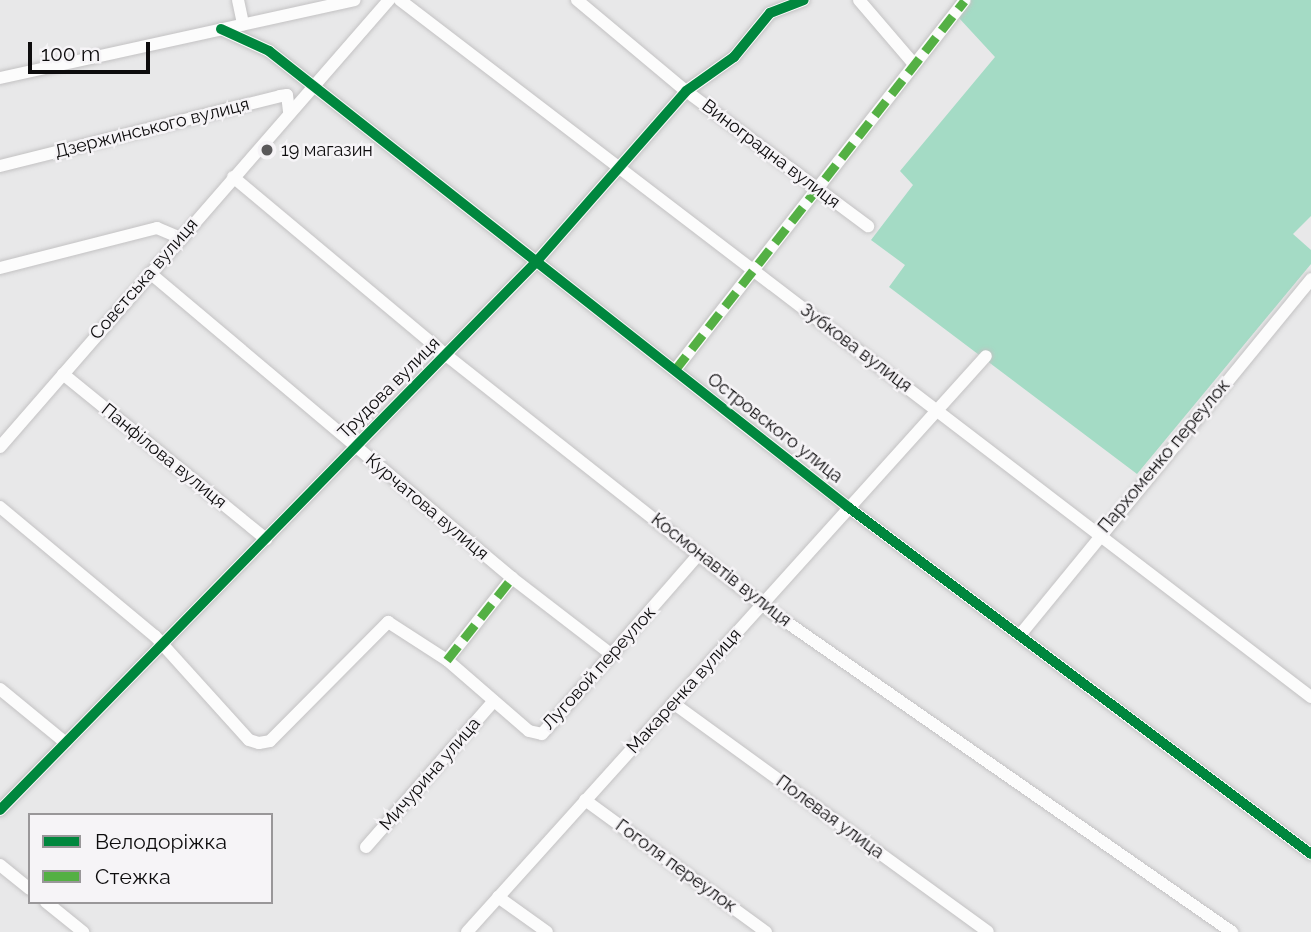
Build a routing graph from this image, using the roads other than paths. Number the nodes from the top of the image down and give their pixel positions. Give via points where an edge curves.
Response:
1 (238, 0) edge
2 (355, 0) edge
3 (400, 0) edge
4 (577, 0) edge
5 (804, 0) edge
6 (859, 0) edge
7 (964, 1) edge
8 (381, 3) edge
9 (243, 24) junction
10 (220, 29) junction
11 (285, 63) junction
12 (913, 63) junction
13 (0, 78) edge
14 (313, 85) junction
15 (686, 91) junction
16 (287, 95) junction
17 (339, 106) junction
18 (289, 111) junction
19 (0, 166) edge
20 (620, 168) junction
21 (233, 177) junction
22 (815, 187) junction
23 (868, 226) dead end
24 (180, 238) junction
25 (536, 262) junction
26 (0, 268) edge
27 (752, 270) junction
28 (150, 273) junction
29 (1311, 279) edge
30 (446, 355) junction
31 (986, 356) dead end
32 (675, 370) junction
33 (63, 374) junction
34 (936, 409) junction
35 (17, 426) junction
36 (0, 436) edge
37 (0, 447) edge
38 (355, 447) junction
39 (0, 507) edge
40 (848, 507) junction
41 (1100, 532) junction
42 (266, 538) junction
43 (699, 554) junction
44 (512, 578) junction
45 (762, 605) junction
46 (1020, 635) junction
47 (161, 646) junction
48 (612, 655) junction
49 (447, 660) junction
50 (0, 689) edge
51 (1311, 696) edge
52 (494, 701) junction
53 (673, 703) junction
54 (66, 743) junction
55 (585, 800) junction
56 (0, 810) edge
57 (366, 847) dead end
58 (1311, 854) edge
59 (0, 865) edge
60 (28, 887) edge
61 (498, 897) junction
62 (48, 904) edge
63 (83, 932) edge
64 (467, 932) edge
65 (547, 932) edge
66 (766, 932) edge
67 (988, 932) edge
68 (1232, 932) edge

1 - 9 street
2 - 9 street
3 - 20 street, Зубкова вулиця
4 - 15 street, Виноградна вулиця
5 - 15 street, Трудова вулиця via 769,13 734,57
6 - 12 street
7 - 12 street
8 - 14 street, Совєтська вулиця
9 - 10 street
10 - 11 street, Островского улица via 254,42
10 - 13 street
11 - 14 street, Островского улица
11 - 16 street via 292,78
12 - 22 street
14 - 17 street, Островского улица
14 - 18 street, Совєтська вулиця
15 - 20 street, Трудова вулиця
15 - 22 street, Виноградна вулиця
16 - 18 street
16 - 19 street, Дзержинського вулиця
17 - 18 street via 316,97
17 - 25 street, Островского улица
18 - 21 street, Совєтська вулиця
20 - 25 street, Трудова вулиця
20 - 27 street, Зубкова вулиця
21 - 24 street, Совєтська вулиця
21 - 30 street, Космонавтів вулиця
22 - 23 street, Виноградна вулиця
22 - 27 street
24 - 26 street via 157,228
24 - 28 street, Совєтська вулиця
25 - 30 street, Трудова вулиця
25 - 32 street, Островского улица
27 - 32 street
27 - 34 street, Зубкова вулиця
28 - 33 street, Совєтська вулиця
28 - 38 street, Курчатова вулиця
29 - 41 street, Пархоменко переулок
30 - 38 street, Трудова вулиця
30 - 43 street, Космонавтів вулиця
31 - 34 street, Макаренка вулиця
32 - 40 street, Островского улица
33 - 35 street, Совєтська вулиця
33 - 42 street, Панфілова вулиця
34 - 40 street, Макаренка вулиця
34 - 41 street, Зубкова вулиця
35 - 36 street
35 - 37 street, Совєтська вулиця
38 - 42 street, Трудова вулиця
38 - 44 street, Курчатова вулиця
39 - 47 street via 155,636
40 - 45 street, Макаренка вулиця
40 - 46 street, Островского улица
41 - 46 street, Пархоменко переулок
41 - 51 street, Зубкова вулиця
42 - 47 street, Трудова вулиця
43 - 45 street, Космонавтів вулиця
43 - 48 street, Луговой переулок
44 - 48 street, Курчатова вулиця
44 - 49 street
45 - 53 street, Макаренка вулиця
45 - 68 street, Космонавтів вулиця
46 - 58 street, Островского улица
47 - 49 street, Луговой переулок via 249,740 258,743 270,741 388,622
47 - 54 street, Трудова вулиця
48 - 52 street, Луговой переулок via 542,734 529,731
49 - 52 street, Луговой переулок
50 - 54 street
52 - 57 street, Мичурина улица
53 - 55 street, Макаренка вулиця
53 - 67 street, Полевая улица
54 - 56 street, Трудова вулиця
55 - 61 street, Макаренка вулиця
55 - 66 street, Гоголя переулок
59 - 60 street
61 - 64 street, Макаренка вулиця
61 - 65 street
62 - 63 street

